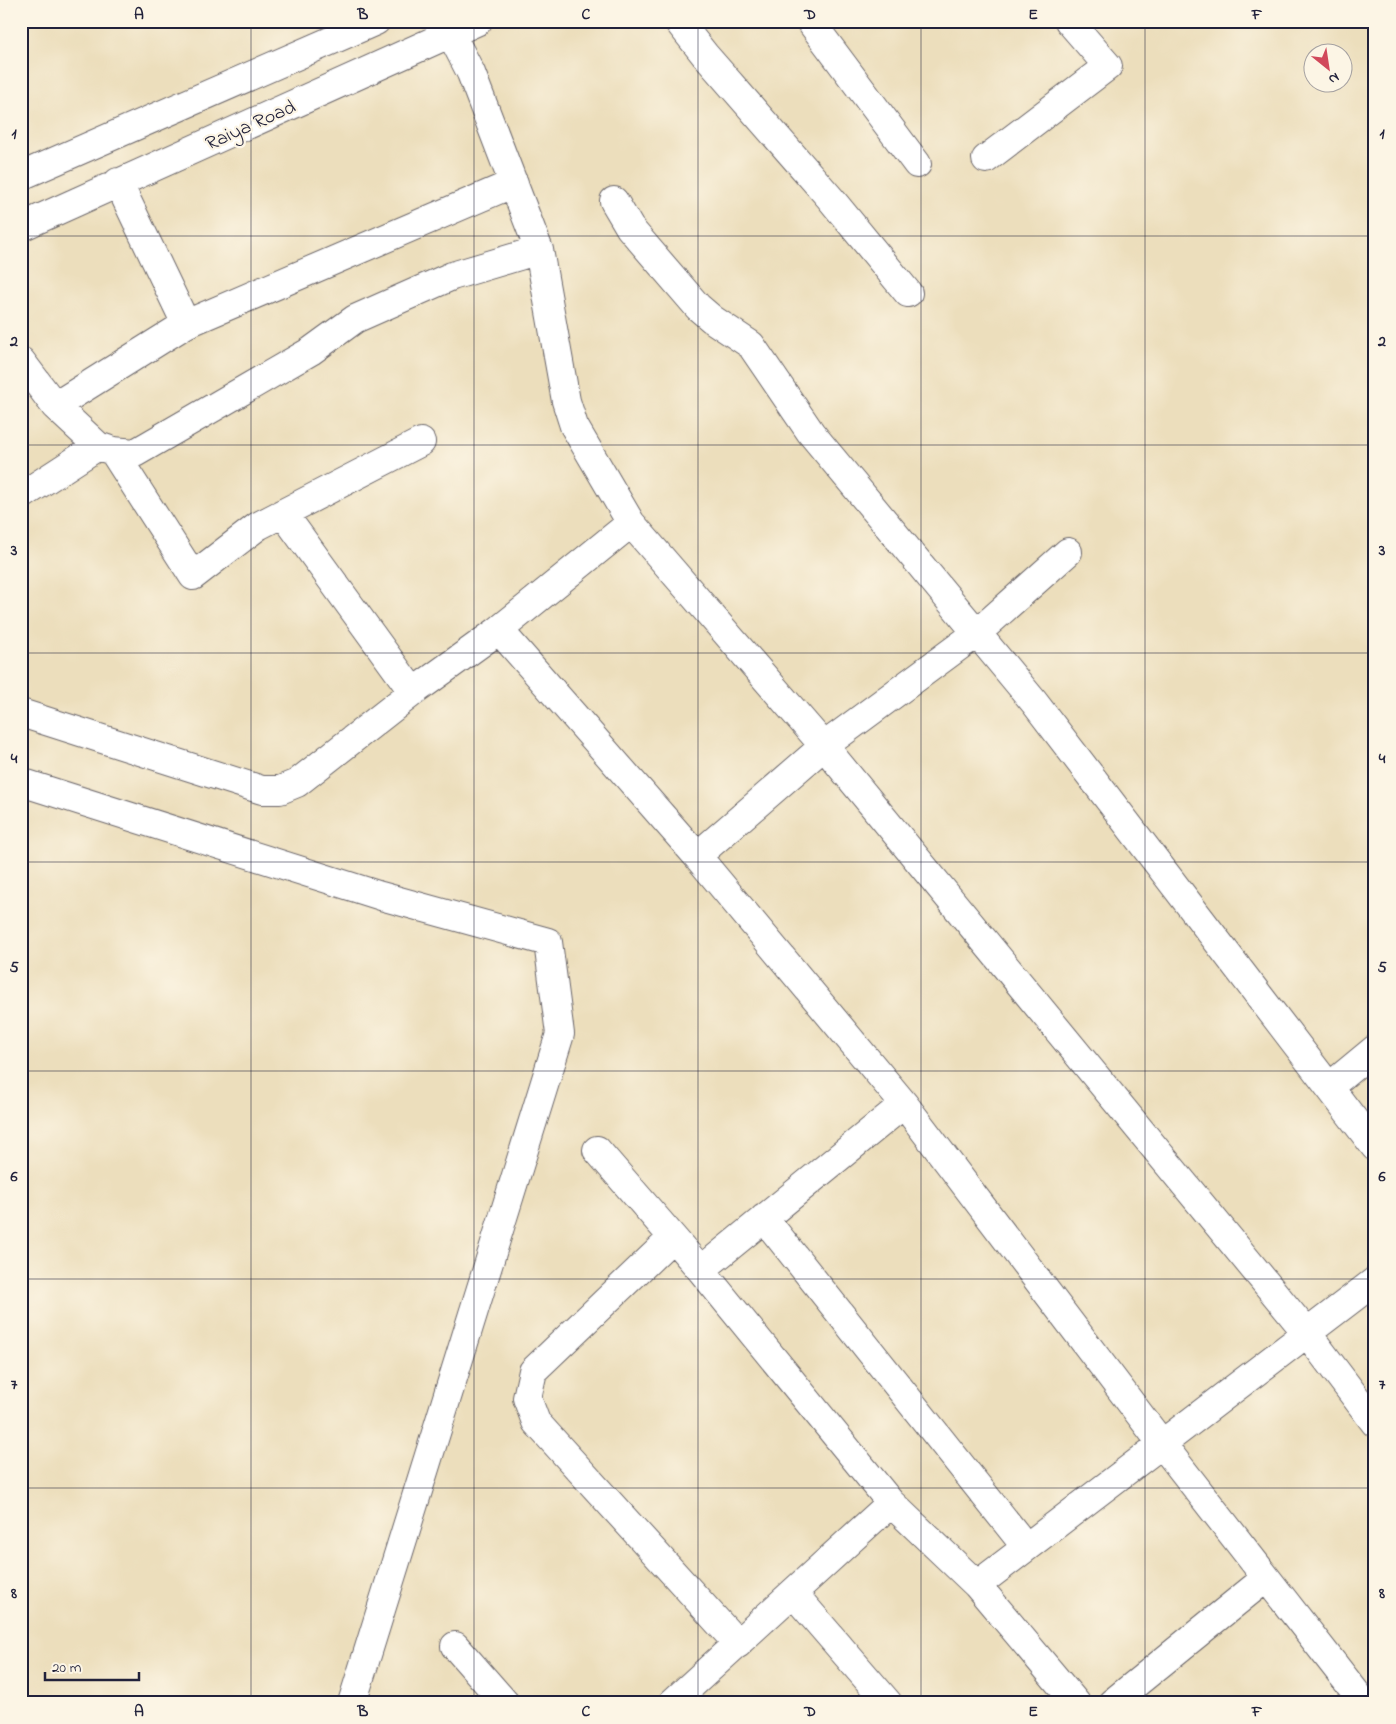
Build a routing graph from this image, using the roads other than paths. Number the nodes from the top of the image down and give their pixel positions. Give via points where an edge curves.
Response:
1 (376, 21) edge
2 (478, 21) edge
3 (678, 21) edge
4 (810, 21) edge
5 (1069, 21) edge
6 (444, 28) edge
7 (986, 159) dead end
8 (917, 164) dead end
9 (21, 176) edge
10 (118, 182) junction
11 (514, 183) junction
12 (614, 201) dead end
13 (21, 227) edge
14 (539, 250) junction
15 (908, 293) dead end
16 (186, 324) junction
17 (21, 361) edge
18 (55, 406) junction
19 (421, 442) dead end
20 (105, 449) junction
21 (21, 496) edge
22 (282, 512) junction
23 (631, 524) junction
24 (1068, 552) dead end
25 (499, 630) junction
26 (977, 633) junction
27 (413, 692) junction
28 (21, 713) edge
29 (824, 746) junction
30 (21, 782) edge
31 (696, 856) junction
32 (1375, 1049) edge
33 (1329, 1088) junction
34 (904, 1104) junction
35 (1375, 1147) edge
36 (597, 1150) dead end
37 (764, 1218) junction
38 (672, 1238) junction
39 (700, 1270) junction
40 (1375, 1281) edge
41 (1307, 1332) junction
42 (1375, 1423) edge
43 (1162, 1444) junction
44 (891, 1503) junction
45 (1026, 1548) junction
46 (1266, 1578) junction
47 (977, 1585) junction
48 (793, 1593) junction
49 (738, 1644) junction
50 (455, 1646) dead end
51 (352, 1703) edge
52 (505, 1703) edge
53 (672, 1703) edge
54 (888, 1703) edge
55 (1076, 1703) edge
56 (1112, 1703) edge
57 (1364, 1703) edge

1 - 9 street
2 - 6 street, Raiya Road
3 - 15 street
4 - 8 street
5 - 7 street via 1108,66
6 - 10 street, Raiya Road
6 - 11 street via 471,74
10 - 13 street, Raiya Road
10 - 16 street
11 - 14 street
11 - 16 street
12 - 26 street via 630,228 698,308 751,345 810,433
14 - 20 street via 452,276 355,319 310,351 135,453
14 - 23 street via 566,401 574,426
16 - 18 street
17 - 18 street
18 - 20 street
19 - 22 street
20 - 21 street
20 - 22 street via 193,576 258,526
22 - 27 street
23 - 25 street
23 - 29 street
24 - 26 street
25 - 27 street
25 - 31 street
26 - 29 street
26 - 33 street via 1034,702
27 - 28 street via 297,783 280,790 262,790
29 - 31 street
29 - 41 street
30 - 51 street via 381,896 548,942 560,1034
31 - 34 street
32 - 33 street
33 - 35 street
34 - 37 street
34 - 43 street
36 - 38 street
37 - 39 street
37 - 45 street
38 - 39 street
38 - 49 street via 533,1371 527,1398 536,1422
39 - 44 street
40 - 41 street
41 - 42 street
41 - 43 street
43 - 45 street
43 - 46 street
44 - 47 street
44 - 48 street
45 - 47 street
46 - 56 street
46 - 57 street
47 - 55 street
48 - 49 street
48 - 54 street
49 - 53 street
50 - 52 street

